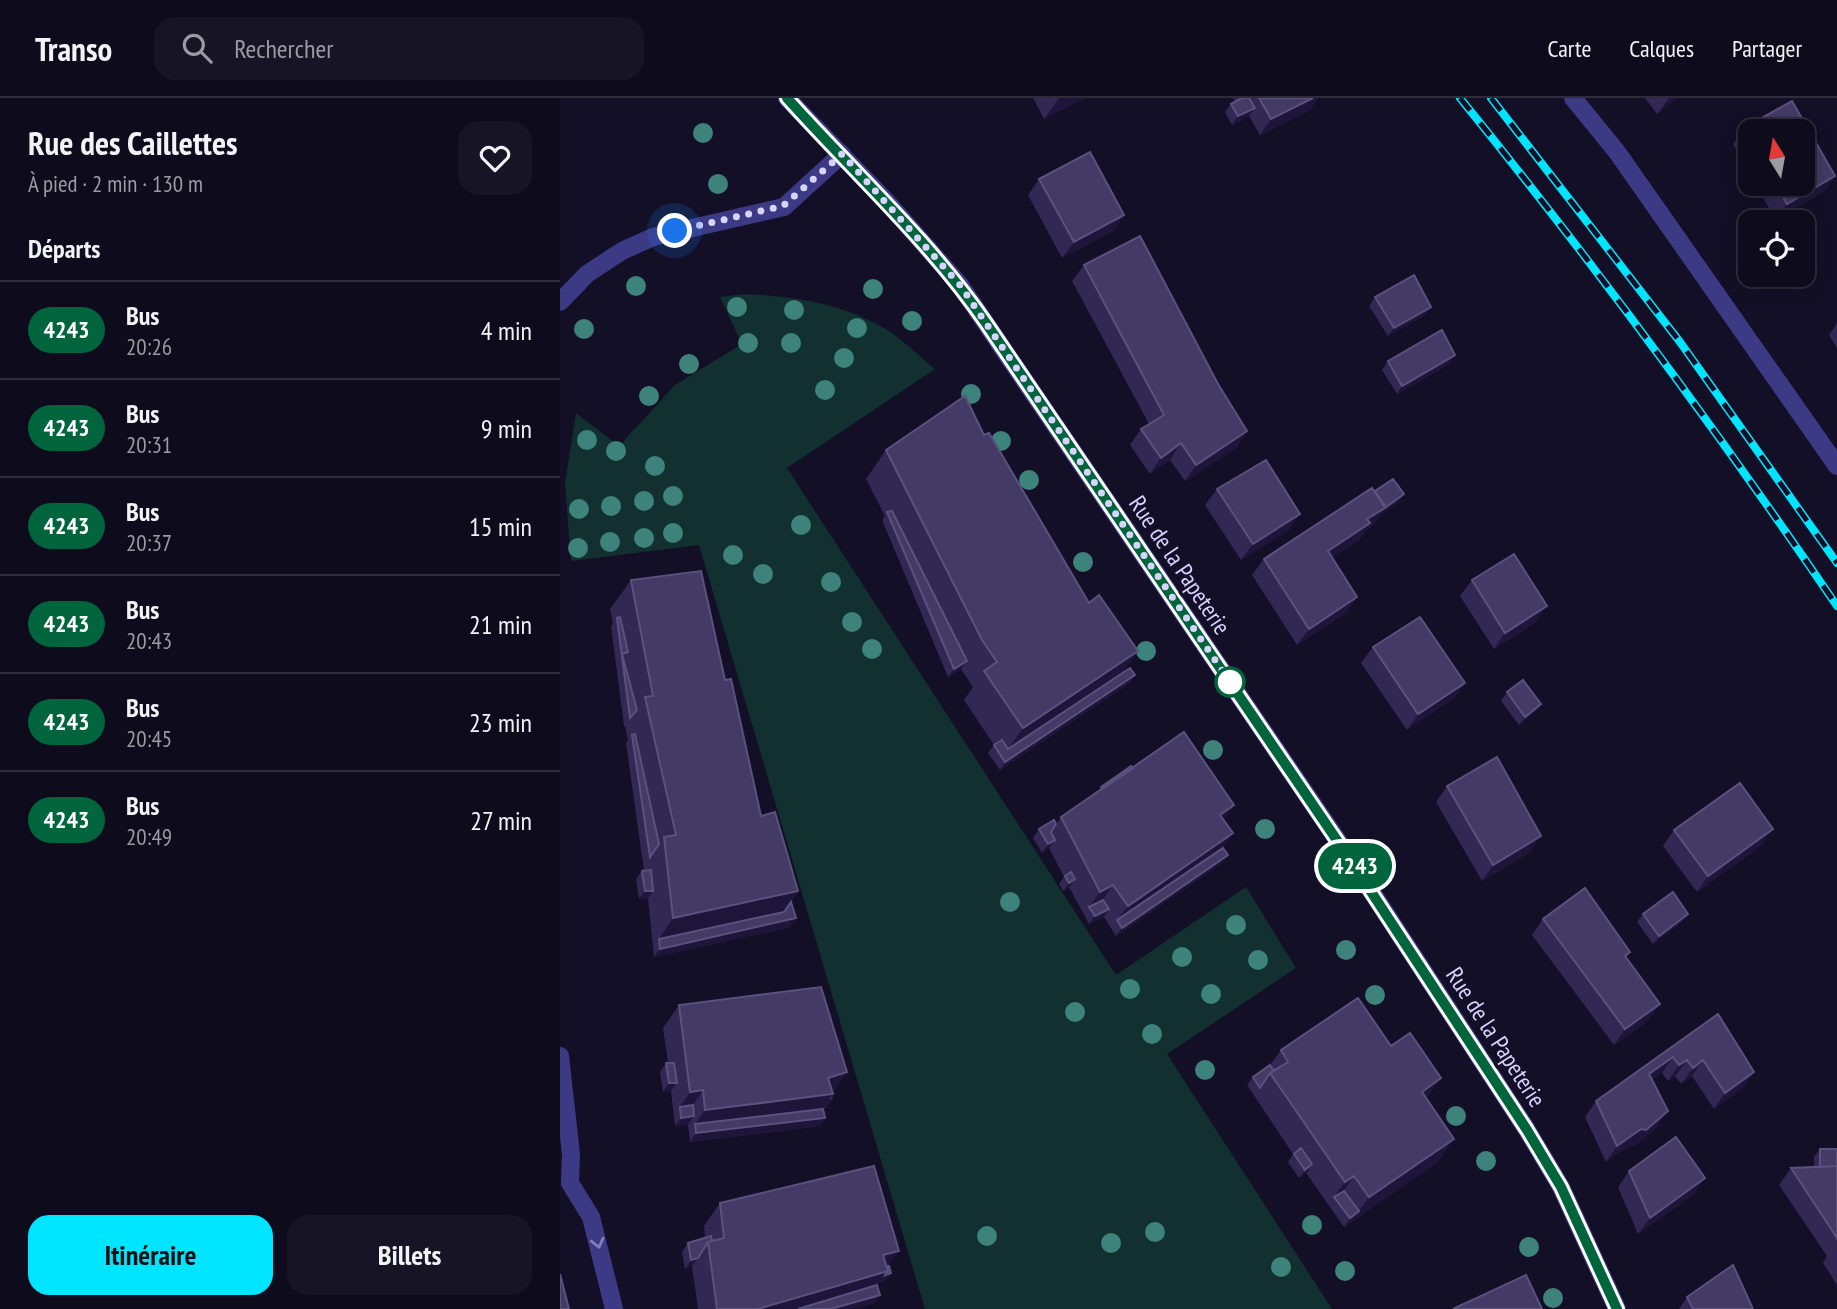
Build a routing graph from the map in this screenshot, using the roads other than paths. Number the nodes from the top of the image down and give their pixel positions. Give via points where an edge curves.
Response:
1 (787, 98) edge
2 (1573, 98) edge
3 (842, 154) junction
4 (560, 302) edge
5 (1837, 466) edge
6 (560, 1056) edge
7 (565, 1183) edge
8 (614, 1309) edge
9 (1617, 1309) edge

1 - 3 street, Rue de la Papeterie
2 - 5 street via 1618,152
3 - 4 street via 783,206 653,237 587,274
3 - 9 street, Rue de la Papeterie via 960,285 1349,858 1561,1187
6 - 7 street via 571,1154
7 -> 8 street via 591,1217

